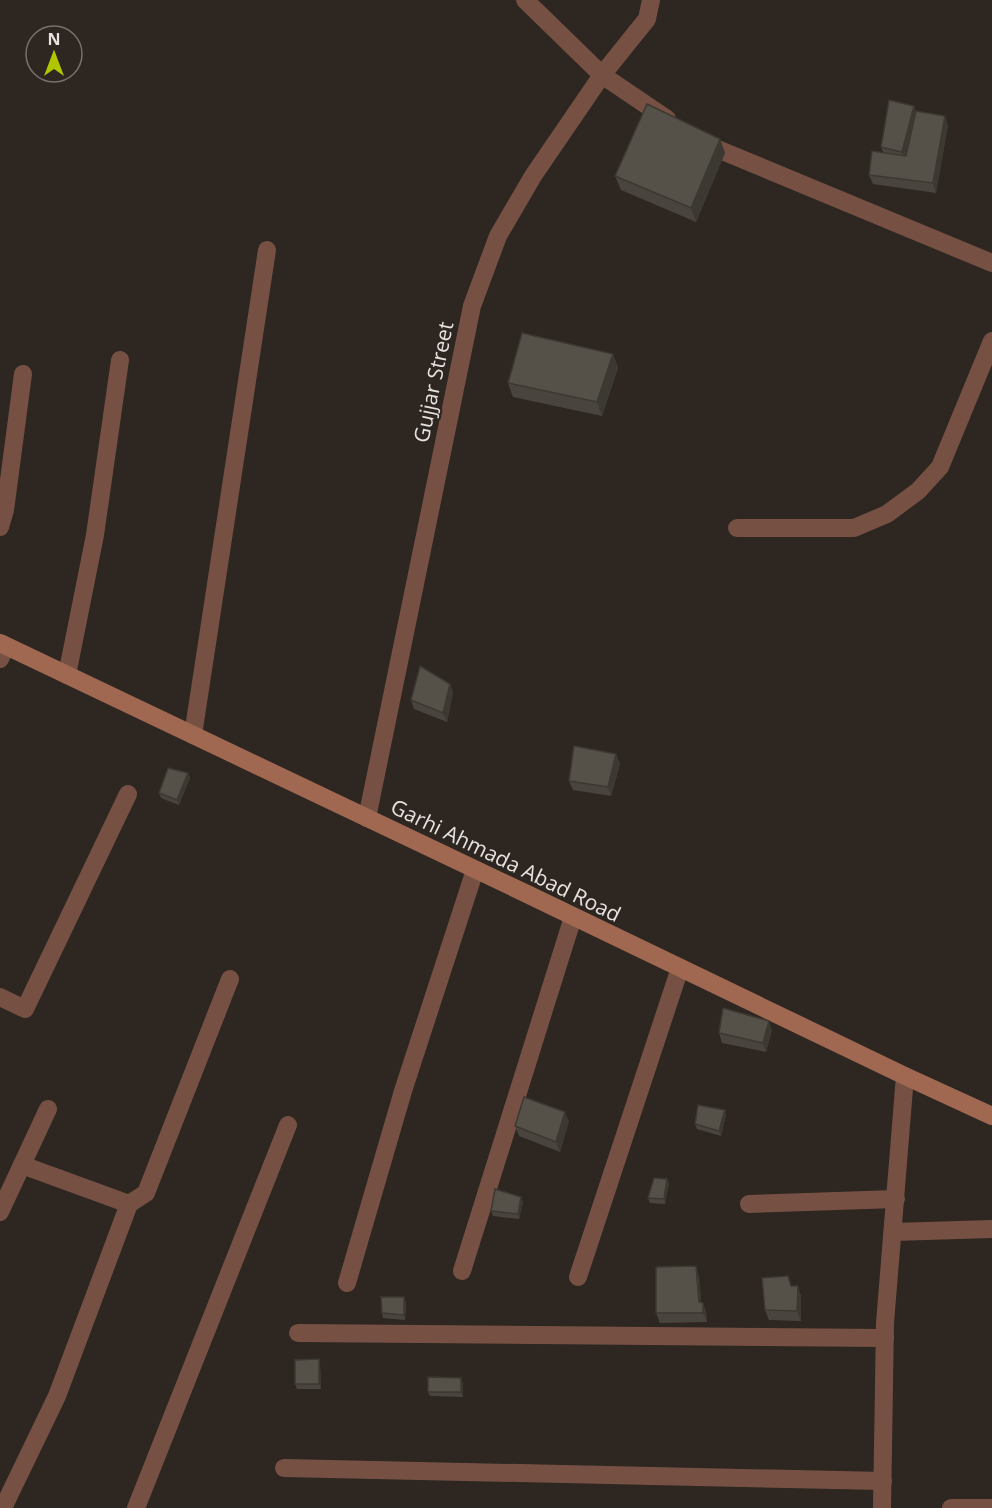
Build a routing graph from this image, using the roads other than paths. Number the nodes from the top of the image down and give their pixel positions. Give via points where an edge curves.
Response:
1 (525, 0) edge
2 (651, 0) edge
3 (602, 75) junction
4 (267, 250) dead end
5 (992, 262) edge
6 (992, 341) edge
7 (120, 360) dead end
8 (23, 374) dead end
9 (0, 527) edge
10 (737, 528) dead end
11 (2, 650) edge
12 (67, 675) junction
13 (193, 735) junction
14 (128, 794) dead end
15 (367, 818) junction
16 (476, 870) junction
17 (573, 917) junction
18 (680, 968) junction
19 (230, 979) dead end
20 (0, 997) edge
21 (905, 1076) junction
22 (48, 1110) dead end
23 (992, 1116) edge
24 (288, 1125) dead end
25 (22, 1165) junction
26 (896, 1199) junction
27 (129, 1204) junction
28 (749, 1204) dead end
29 (0, 1212) edge
30 (992, 1229) edge
31 (893, 1232) junction
32 (462, 1271) dead end
33 (578, 1277) dead end
34 (347, 1283) dead end
35 (298, 1333) dead end
36 (885, 1338) junction
37 (284, 1468) dead end
38 (883, 1481) junction
39 (3, 1508) edge
40 (136, 1508) edge
41 (882, 1508) edge
42 (951, 1508) edge
43 (992, 1508) edge

1 - 3 street
2 - 3 street, Gujjar Street via 647,19
3 - 5 street via 705,145
3 - 15 street, Gujjar Street via 533,176 498,236 471,306
4 - 13 street
6 - 10 street via 940,467 918,491 887,513 854,528
7 - 12 street via 95,535
8 - 9 street
11 - 12 street, Garhi Ahmada Abad Road
12 - 13 street, Garhi Ahmada Abad Road
13 - 15 street, Garhi Ahmada Abad Road
14 - 20 street via 25,1009
15 - 16 street, Garhi Ahmada Abad Road
16 - 17 street, Garhi Ahmada Abad Road
16 - 34 street via 403,1091
17 - 18 street, Garhi Ahmada Abad Road
17 - 32 street
18 - 21 street, Garhi Ahmada Abad Road
18 - 33 street
19 - 27 street via 146,1193
21 - 23 street, Garhi Ahmada Abad Road
21 - 26 street
22 - 25 street
24 - 40 street
25 - 27 street
25 - 29 street
26 - 28 street
26 - 31 street
27 - 39 street via 57,1395
30 - 31 street
31 - 36 street
35 - 36 street
36 - 38 street
37 - 38 street
38 - 41 street
42 - 43 street

